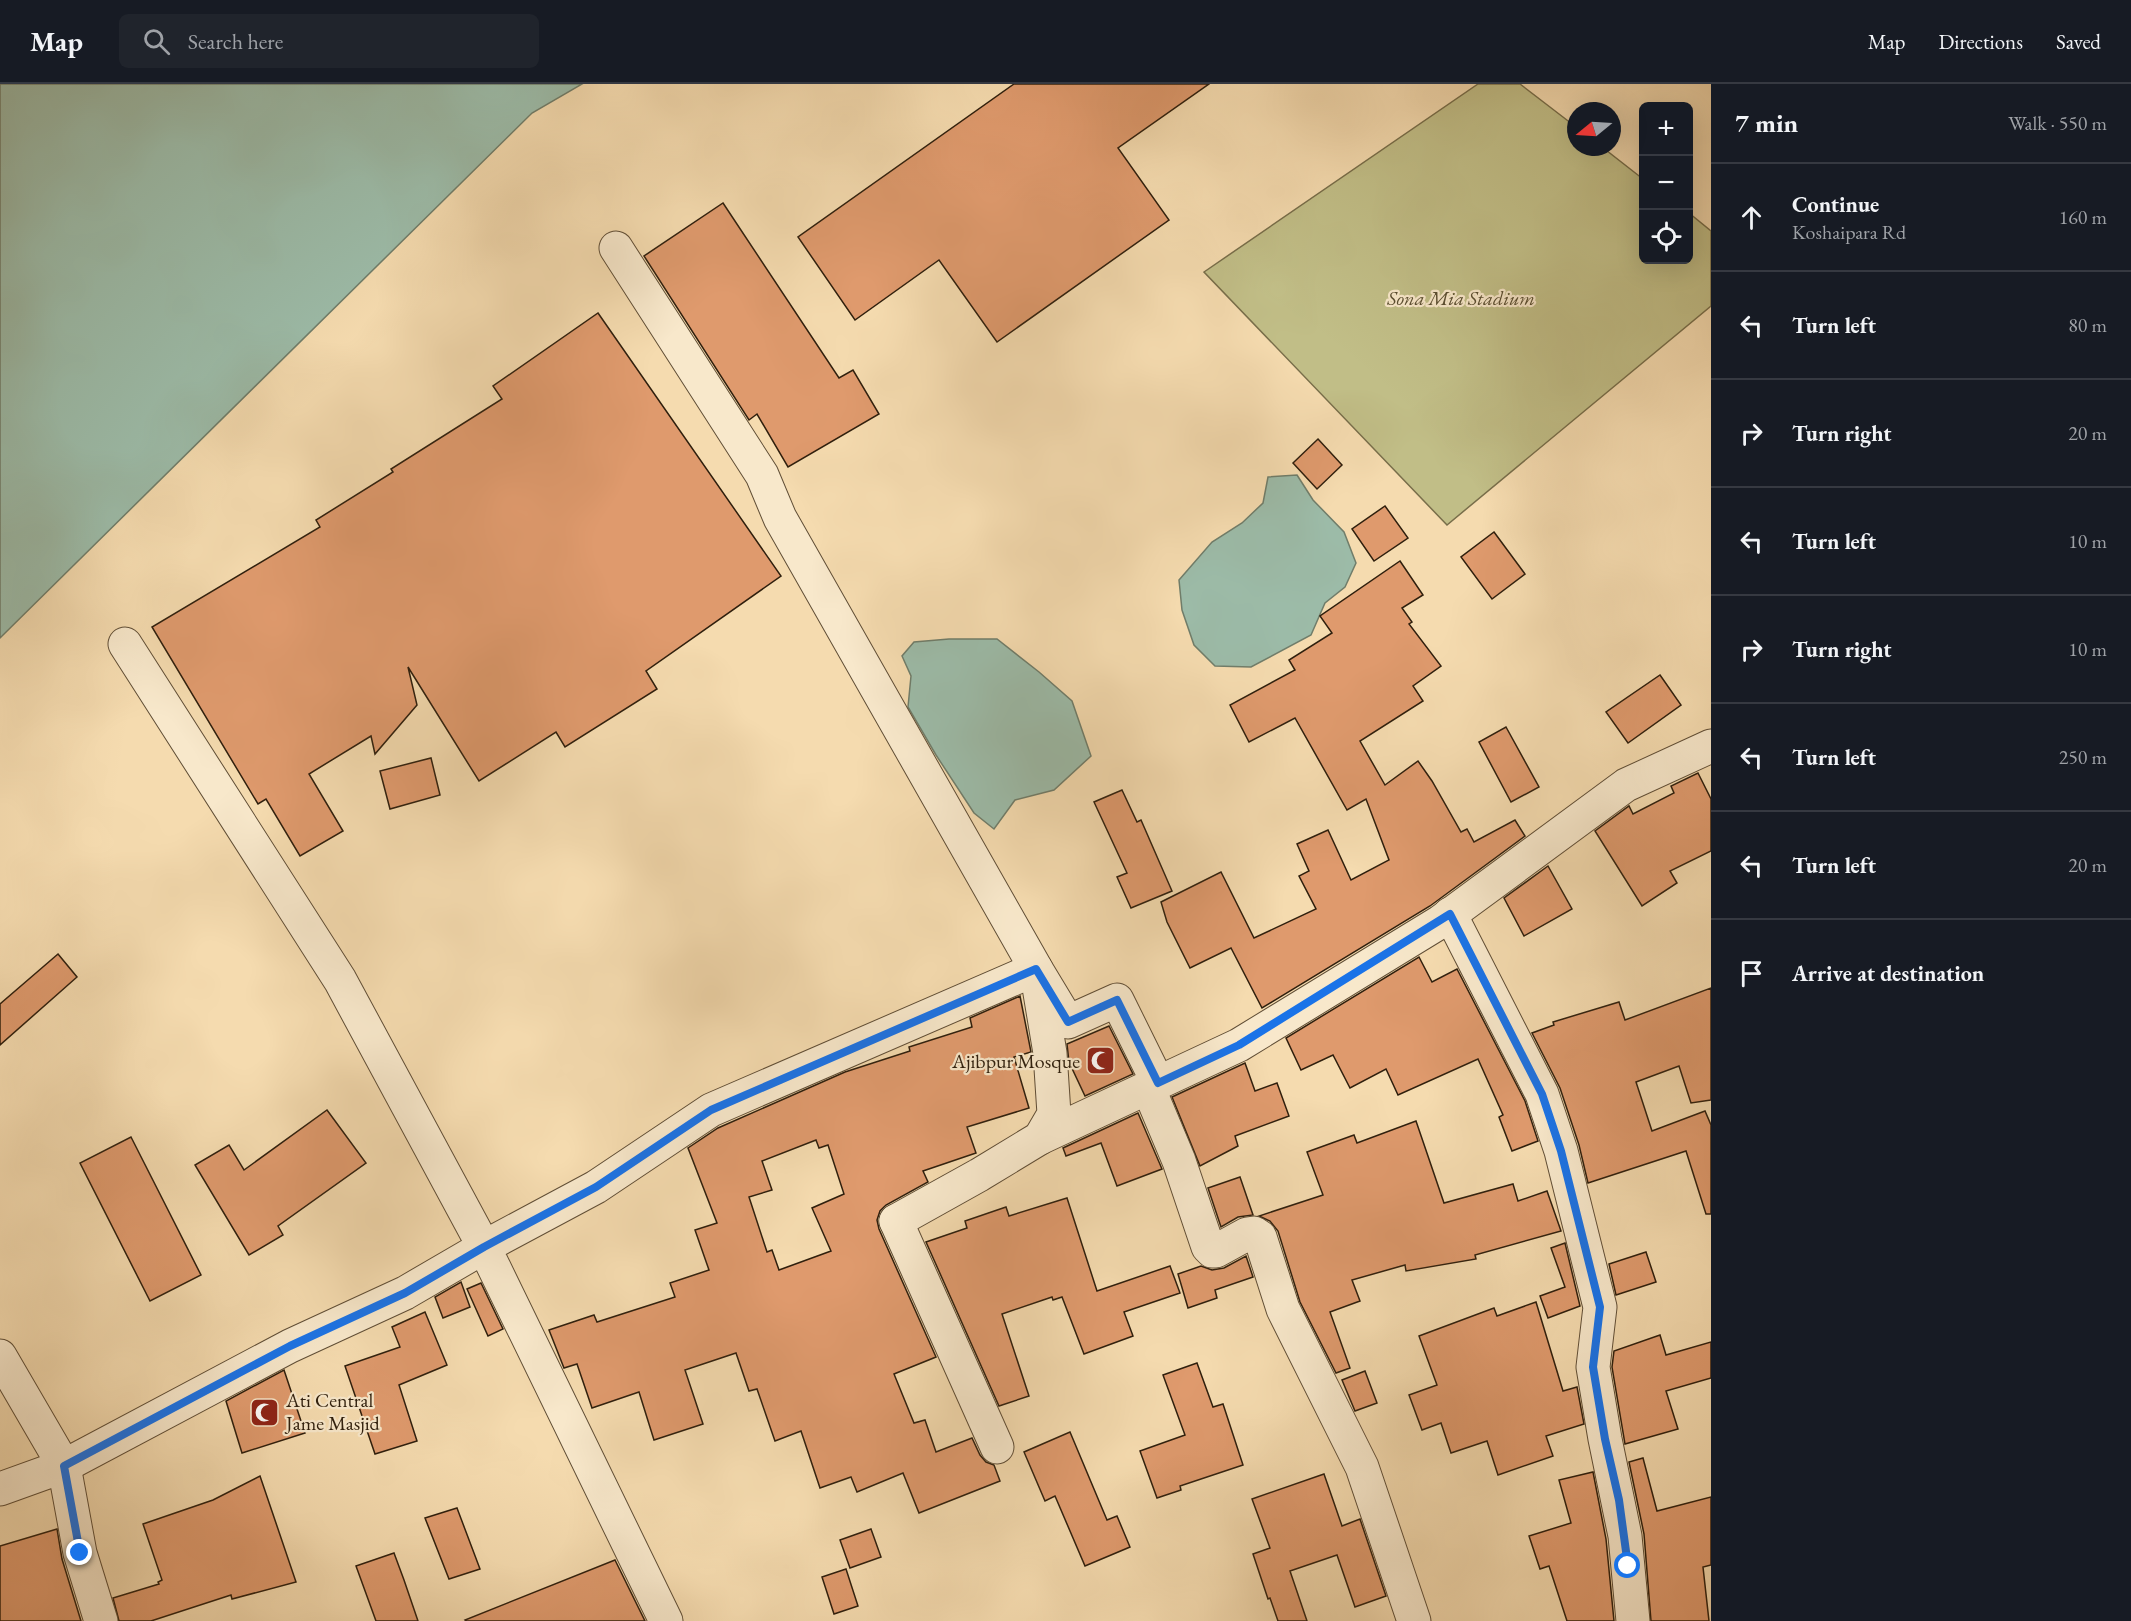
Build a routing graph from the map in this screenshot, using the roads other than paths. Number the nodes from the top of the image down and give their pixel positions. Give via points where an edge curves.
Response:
1 (616, 248) dead end
2 (125, 644) dead end
3 (1711, 746) edge
4 (1450, 914) junction
5 (1036, 969) junction
6 (1153, 1085) junction
7 (1040, 1138) junction
8 (484, 1247) junction
9 (0, 1356) edge
10 (997, 1447) dead end
11 (64, 1466) junction
12 (0, 1489) edge
13 (101, 1621) edge
14 (666, 1621) edge
15 (1414, 1621) edge
16 (1633, 1621) edge

1 - 5 street via 762,475 780,519
2 - 8 street via 340,980
3 - 4 street via 1626,785
4 - 6 street via 1239,1045
4 - 16 street via 1542,1094 1561,1151 1600,1307 1593,1367 1625,1536
5 - 6 street via 1068,1022 1117,1000
5 - 7 street via 1050,1053 1054,1114
5 - 8 street via 711,1110 596,1187
6 - 7 street
6 - 15 street via 1208,1247 1216,1251 1247,1234 1260,1237 1282,1309 1362,1467
7 - 10 street via 897,1221
8 - 11 street via 405,1293 290,1346
8 - 14 street
9 - 11 street
11 - 12 street
11 - 13 street via 80,1553

